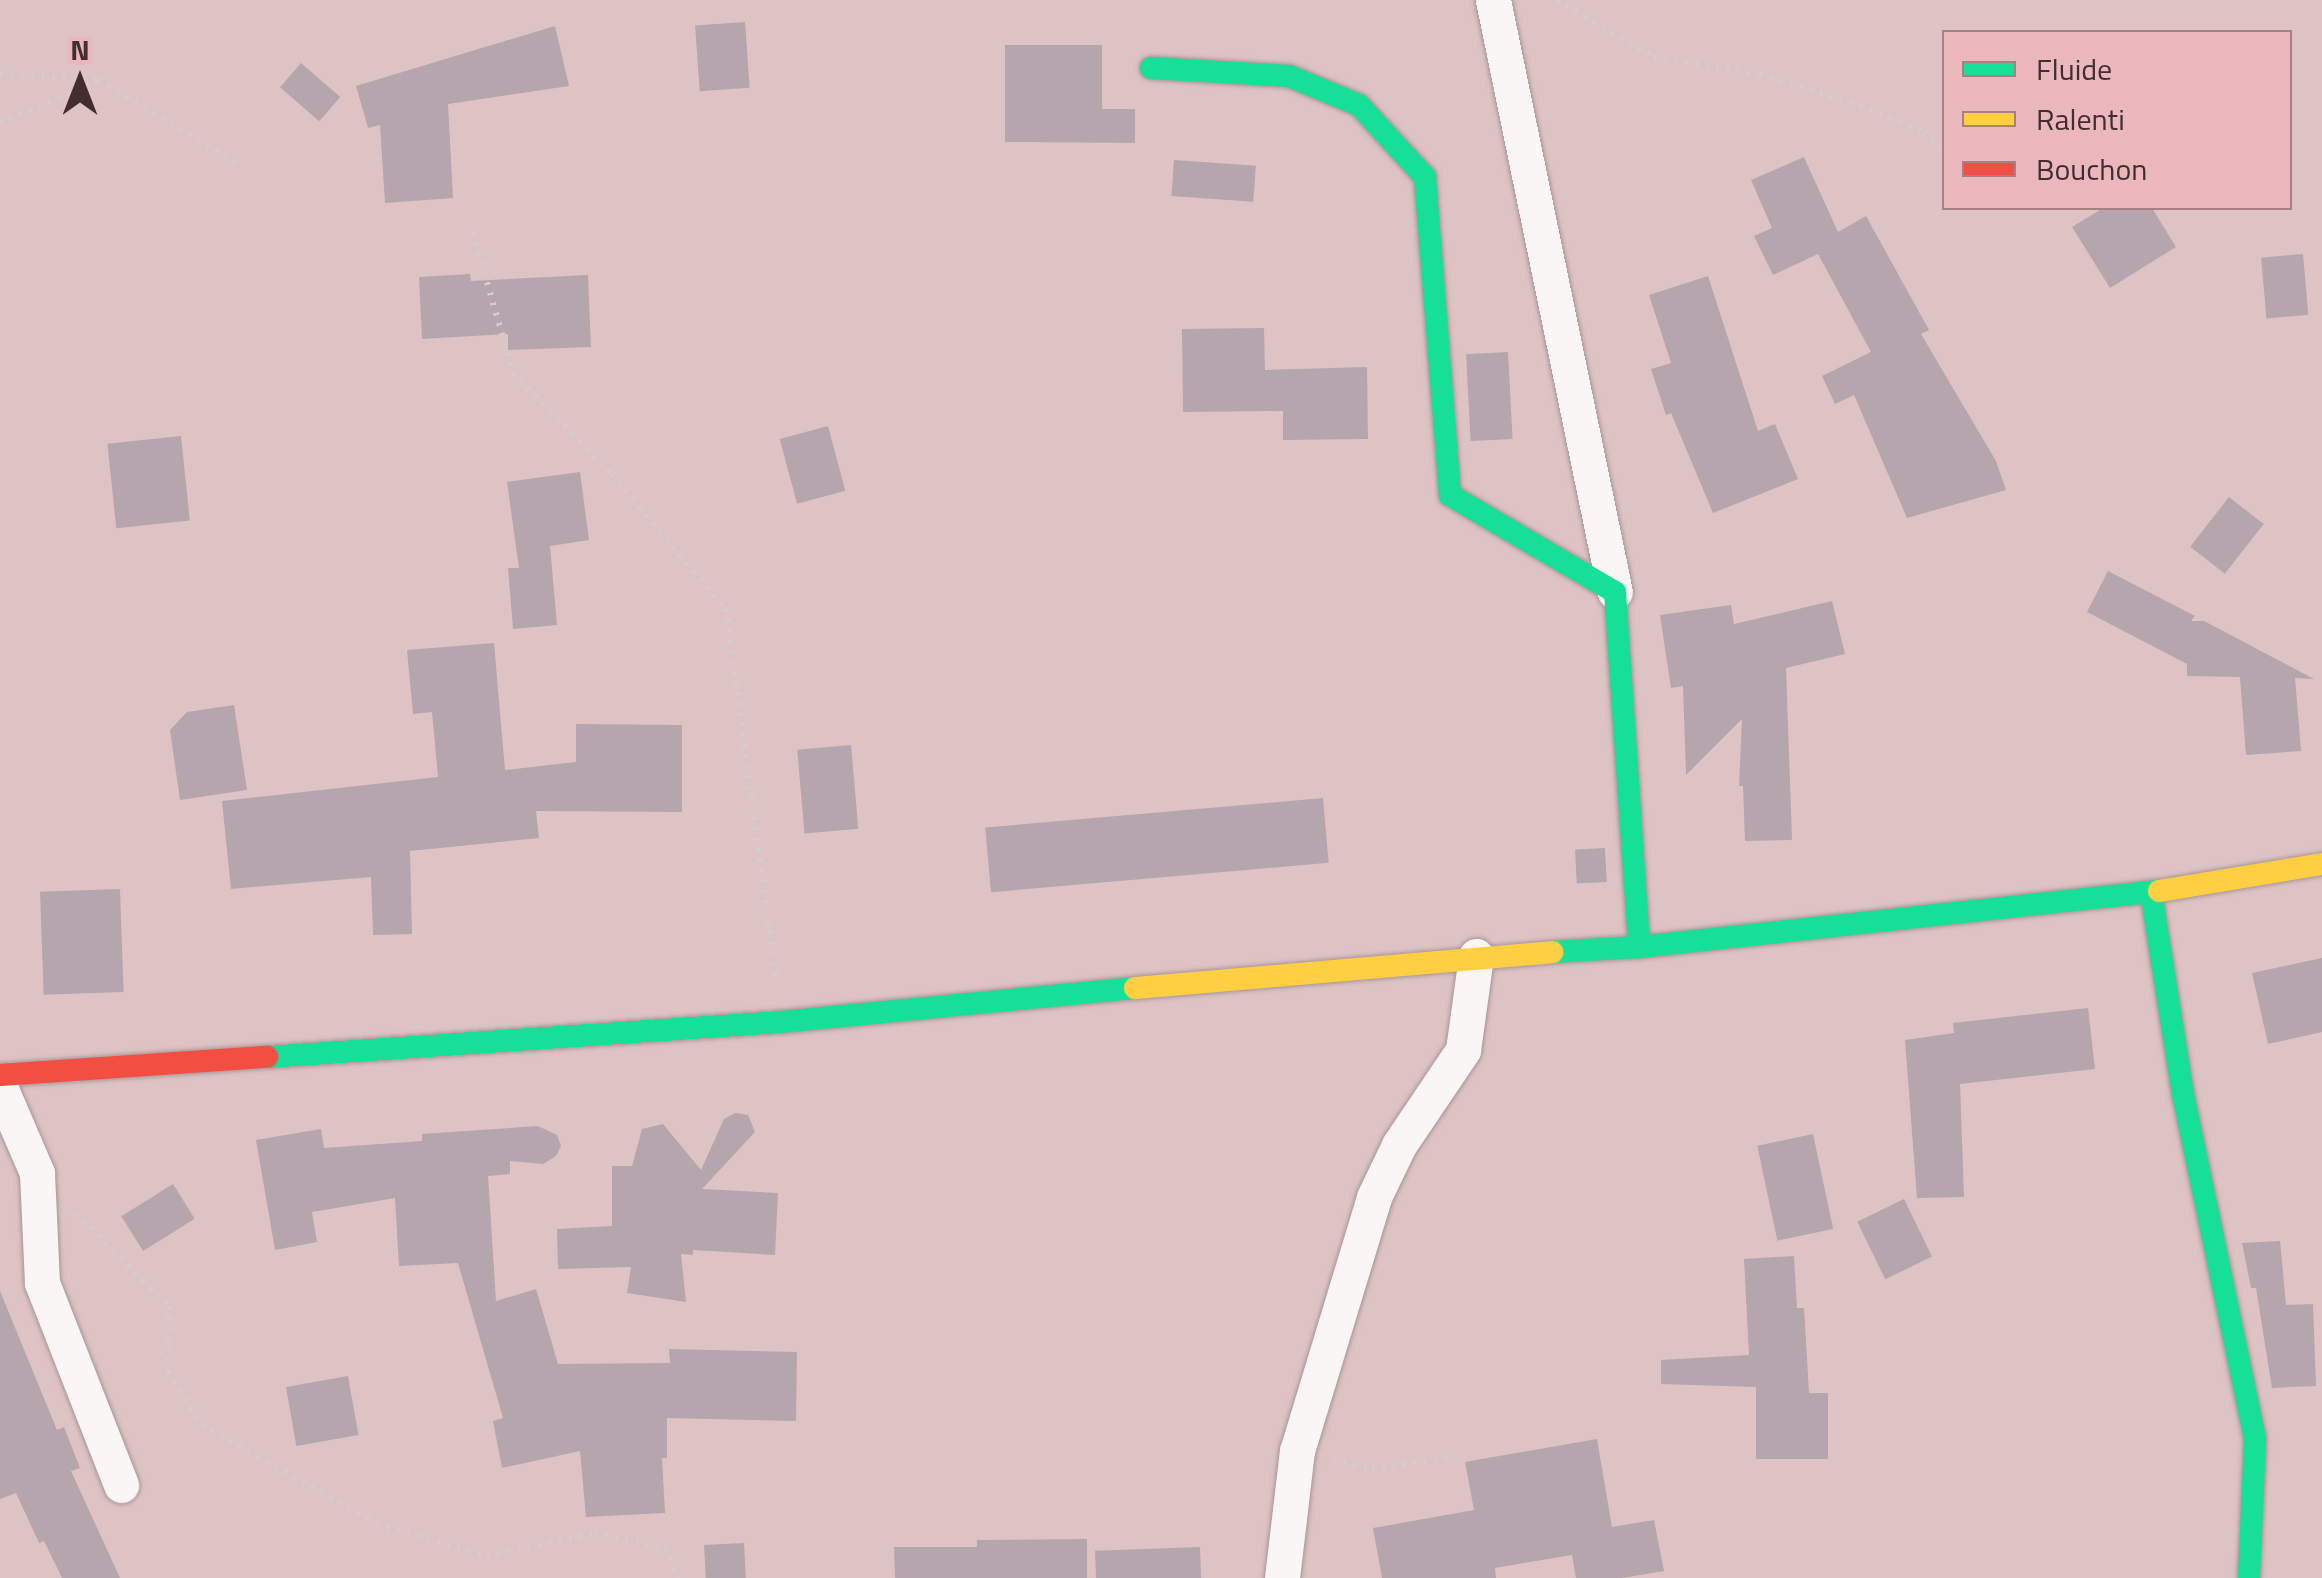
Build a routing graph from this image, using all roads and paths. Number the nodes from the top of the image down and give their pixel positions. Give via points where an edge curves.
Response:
1 (1493, 0) edge
2 (1556, 0) edge
3 (1151, 68) dead end
4 (0, 74) edge
5 (99, 80) junction
6 (0, 123) edge
7 (1942, 146) edge
8 (236, 163) dead end
9 (473, 232) dead end
10 (1615, 592) junction
11 (2322, 864) edge
12 (2151, 892) junction
13 (1639, 948) junction
14 (1476, 956) junction
15 (781, 1022) junction
16 (0, 1076) edge
17 (0, 1087) edge
18 (37, 1173) junction
19 (1298, 1451) junction
20 (1452, 1457) dead end
21 (121, 1486) dead end
22 (678, 1578) edge
23 (1282, 1578) edge
24 (2250, 1578) edge

1 - 10 street
2 - 7 path via 1654,57 1760,74 1860,106
3 - 10 main road via 1289,76 1359,105 1424,177 1450,495
4 - 5 path
5 - 6 path
5 - 8 path
9 - 15 path via 512,372 612,474 726,610
10 - 13 main road
11 - 12 main road
12 - 13 main road
12 - 24 main road via 2183,1094 2255,1440
13 - 14 main road
14 - 15 main road
14 - 19 street via 1463,1050 1374,1196
15 - 16 main road
17 - 18 street
18 - 21 street via 42,1282
18 - 22 path via 169,1306 168,1372 202,1425 376,1524 488,1556 596,1532 666,1548
19 - 20 path via 1372,1469
19 - 23 street

